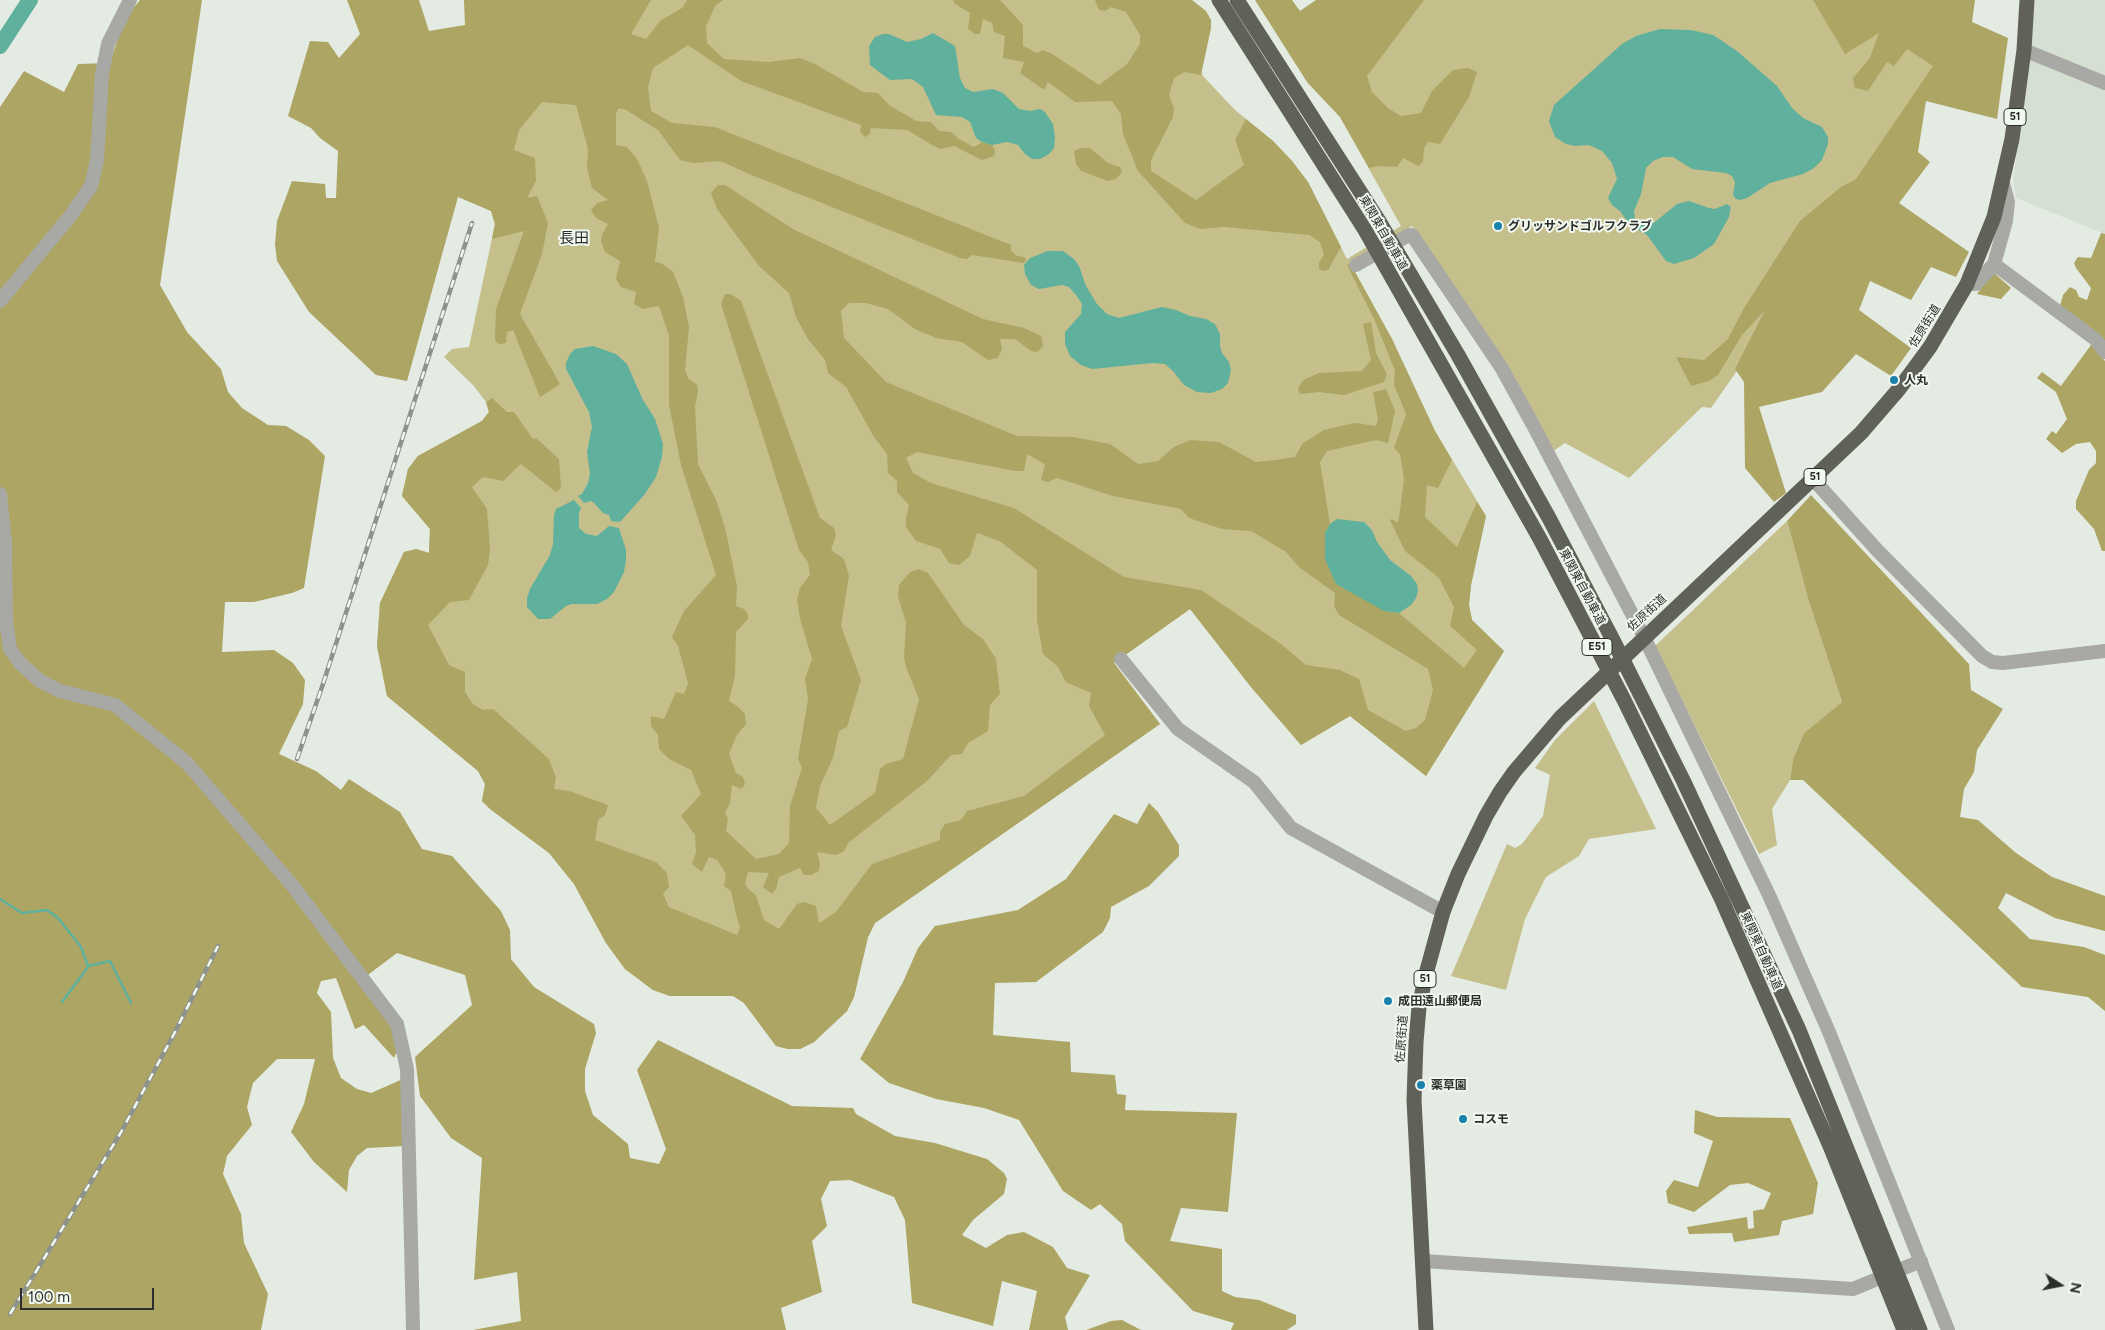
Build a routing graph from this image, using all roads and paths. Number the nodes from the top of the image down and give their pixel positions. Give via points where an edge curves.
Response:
1 (130, 0) edge
2 (1219, 0) edge
3 (1236, 0) edge
4 (2028, 0) edge
5 (2024, 50) junction
6 (2105, 83) edge
7 (2003, 183) junction
8 (1994, 264) junction
9 (1356, 265) dead end
10 (1967, 284) junction
11 (0, 301) edge
12 (2105, 352) edge
13 (1813, 479) junction
14 (0, 494) edge
15 (1639, 641) junction
16 (2105, 651) edge
17 (1121, 659) dead end
18 (1443, 912) junction
19 (1423, 1261) junction
20 (1918, 1263) junction
21 (413, 1330) edge
22 (1426, 1330) edge
23 (1904, 1330) edge
24 (1920, 1330) edge
25 (1948, 1330) edge

1 - 11 street via 108,44 102,74 97,160 91,186 72,215
2 - 23 highway, 東関東自動車道 / E51 via 1365,230 1540,539 1611,675 1721,898 1830,1146
3 - 24 highway, 東関東自動車道 / E51 via 1379,221 1458,355 1619,651 1711,838 1799,1030
4 - 5 highway, 佐原街道 / 51
5 - 6 street
5 - 7 highway, 佐原街道 / 51
7 - 8 street via 2008,202
7 - 10 highway, 佐原街道 / 51 via 1989,233
8 - 10 street via 1976,284
8 - 12 street via 2095,339
9 - 15 street via 1412,235 1501,367
10 - 13 highway, 佐原街道 / 51 via 1930,347 1894,396
13 - 15 highway, 佐原街道 / 51
13 - 16 street via 1877,550 1982,656 1992,662 2010,663
14 - 21 street via 5,543 6,622 10,649 20,663 40,681 60,691 115,705 187,763 292,885 398,1024 407,1069
15 - 18 highway, 佐原街道 / 51 via 1560,718 1514,772 1470,848
15 - 20 street via 1769,895 1829,1032
17 - 18 street via 1178,729 1254,782 1291,828
18 - 19 highway, 佐原街道 / 51 via 1419,1007 1416,1042 1414,1100
19 - 20 street via 1853,1289
19 - 22 highway, 佐原街道 / 51
20 - 25 street

